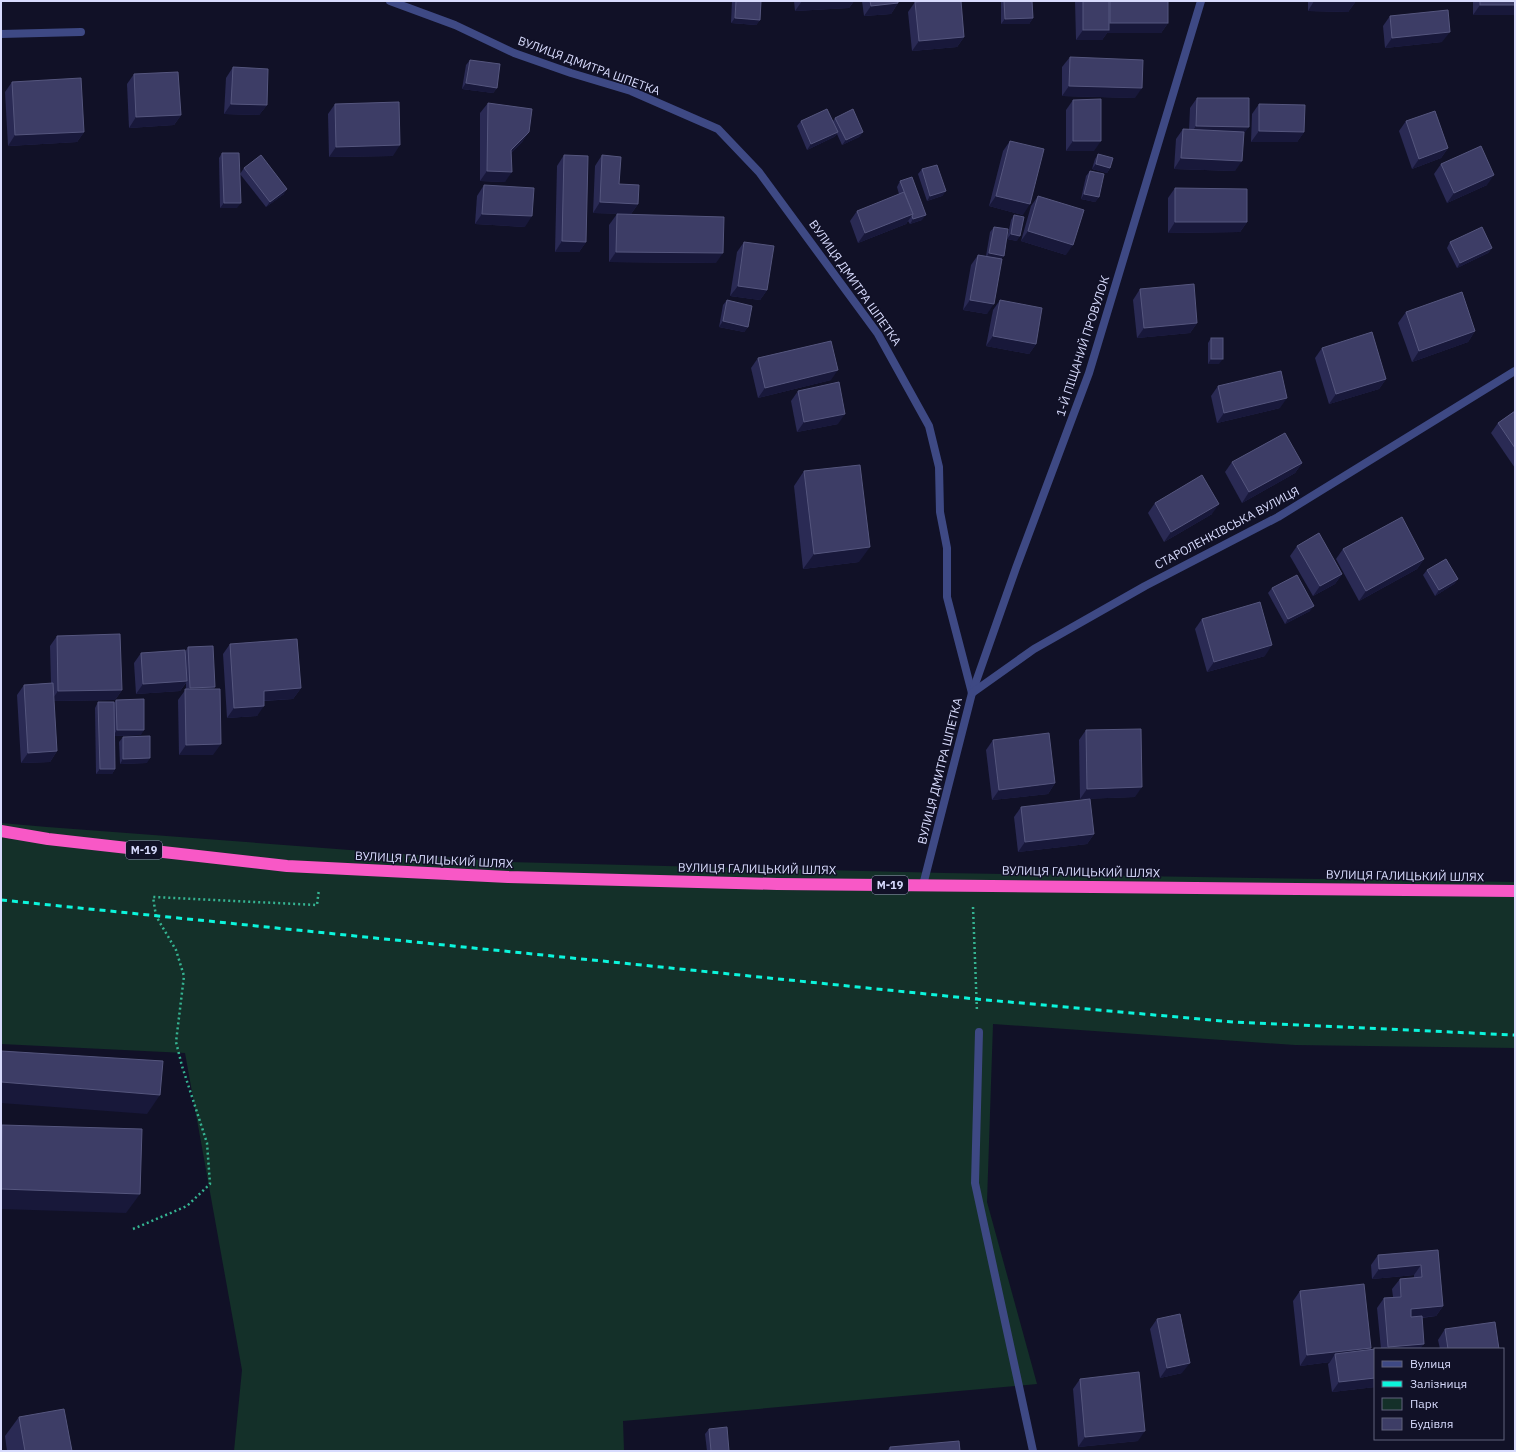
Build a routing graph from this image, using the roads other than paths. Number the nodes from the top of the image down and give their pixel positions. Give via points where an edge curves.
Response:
1 (390, 1) edge
2 (1201, 1) edge
3 (81, 32) dead end
4 (1, 34) edge
5 (1515, 371) edge
6 (972, 693) junction
7 (1, 831) edge
8 (924, 885) junction
9 (1515, 891) edge
10 (979, 1032) road end
11 (1033, 1451) edge

1 - 6 street, ВУЛИЦЯ ДМИТРА ШПЕТКА via 456,25 514,53 631,91 718,129 759,172 878,334 929,426 939,466 940,512 947,548 947,597
2 - 6 street, 1-Й ПІЩАНИЙ ПРОВУЛОК via 1089,373
3 - 4 street
5 - 6 street, СТАРОЛЕНКІВСЬКА ВУЛИЦЯ via 1278,517 1145,586 1034,649
6 - 8 street, ВУЛИЦЯ ДМИТРА ШПЕТКА
7 - 8 highway, ВУЛИЦЯ ГАЛИЦЬКИЙ ШЛЯХ / М-19 via 56,840 263,864 322,868 508,877
8 - 9 highway, ВУЛИЦЯ ГАЛИЦЬКИЙ ШЛЯХ / М-19
10 - 11 street via 975,1183

